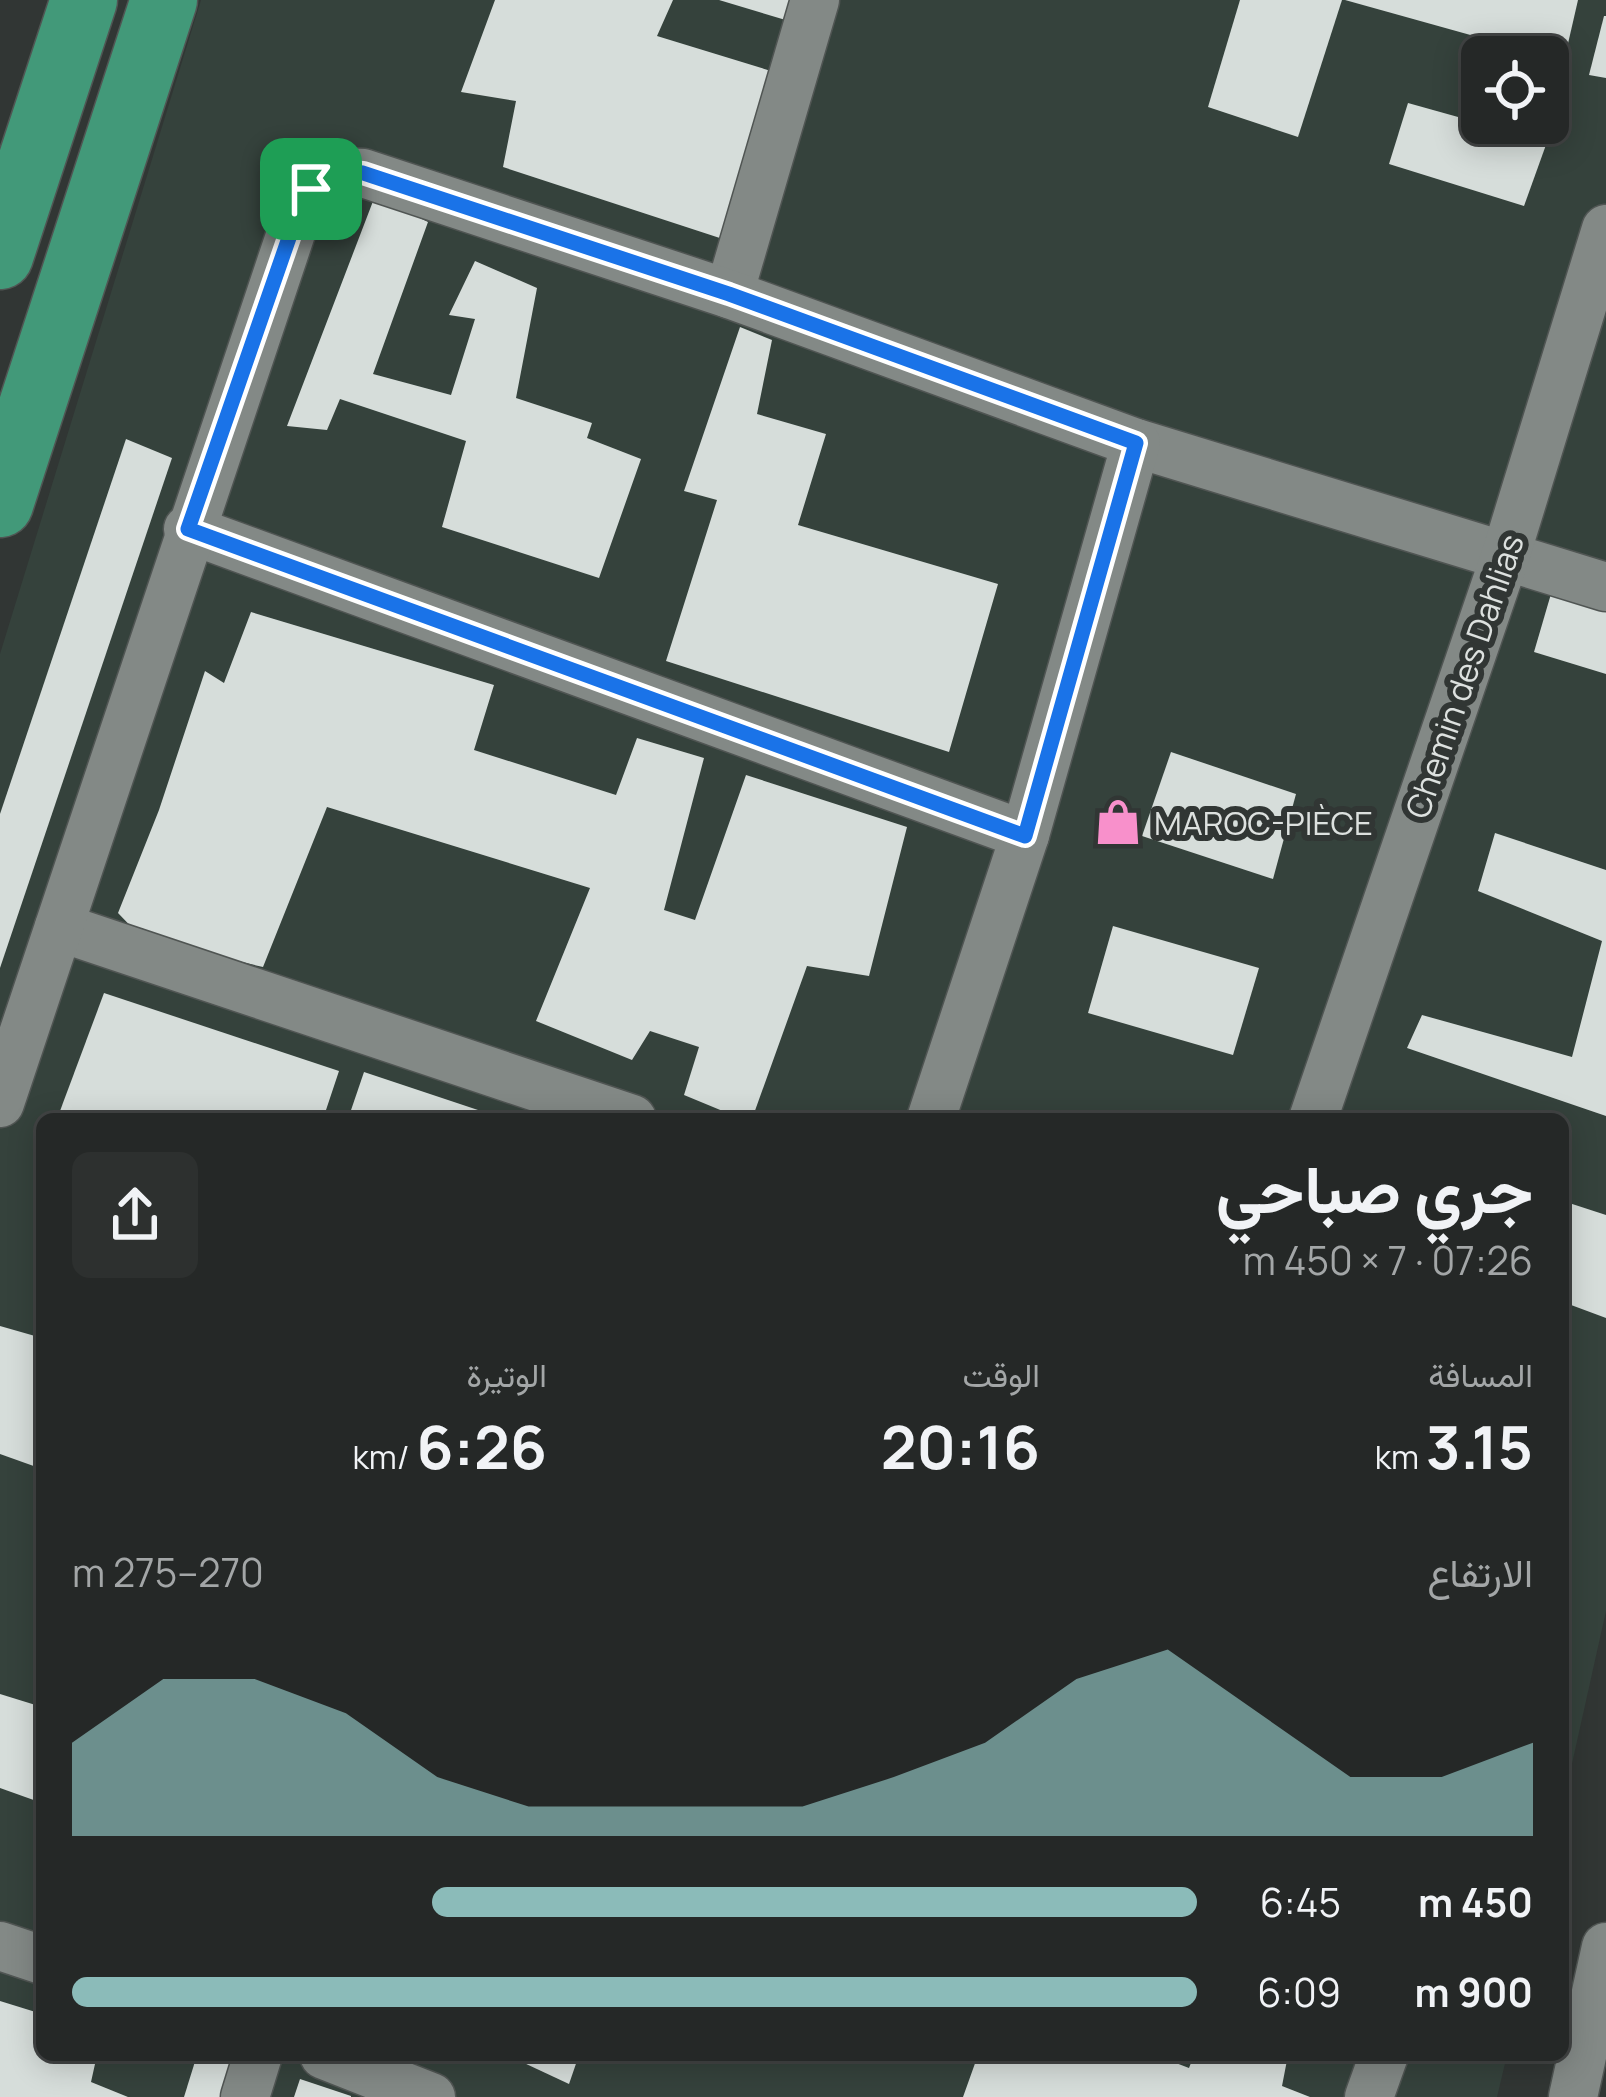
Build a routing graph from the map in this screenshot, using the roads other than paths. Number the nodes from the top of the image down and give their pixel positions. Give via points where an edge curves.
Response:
1 (84, 0) edge
2 (164, 0) edge
3 (815, 0) edge
4 (1606, 229) edge
5 (0, 256) edge
6 (729, 294) junction
7 (1136, 443) junction
8 (0, 504) edge
9 (188, 529) junction
10 (1506, 554) junction
11 (1606, 587) edge
12 (1025, 836) junction
13 (59, 927) junction
14 (0, 1103) edge
15 (608, 1113) edge
16 (933, 1113) edge
17 (1315, 1113) edge
18 (0, 1946) edge
19 (1606, 1947) edge
20 (36, 1958) edge
21 (256, 2061) edge
22 (339, 2061) edge
23 (1382, 2061) edge
24 (245, 2097) edge
25 (431, 2097) edge
26 (1369, 2097) edge
27 (1573, 2097) edge

1 - 5 highway
2 - 8 highway
3 - 6 street
4 - 10 street, Chemin des Dahlias
6 - 7 street
6 - 9 street via 363,173 325,176 299,209
7 - 10 street
7 - 12 street
9 - 12 street
9 - 13 street
10 - 11 street
10 - 17 street, Chemin des Dahlias
12 - 16 street
13 - 14 street
13 - 15 street
18 - 20 street
19 - 27 street
21 - 24 street
22 - 25 street
23 - 26 street

